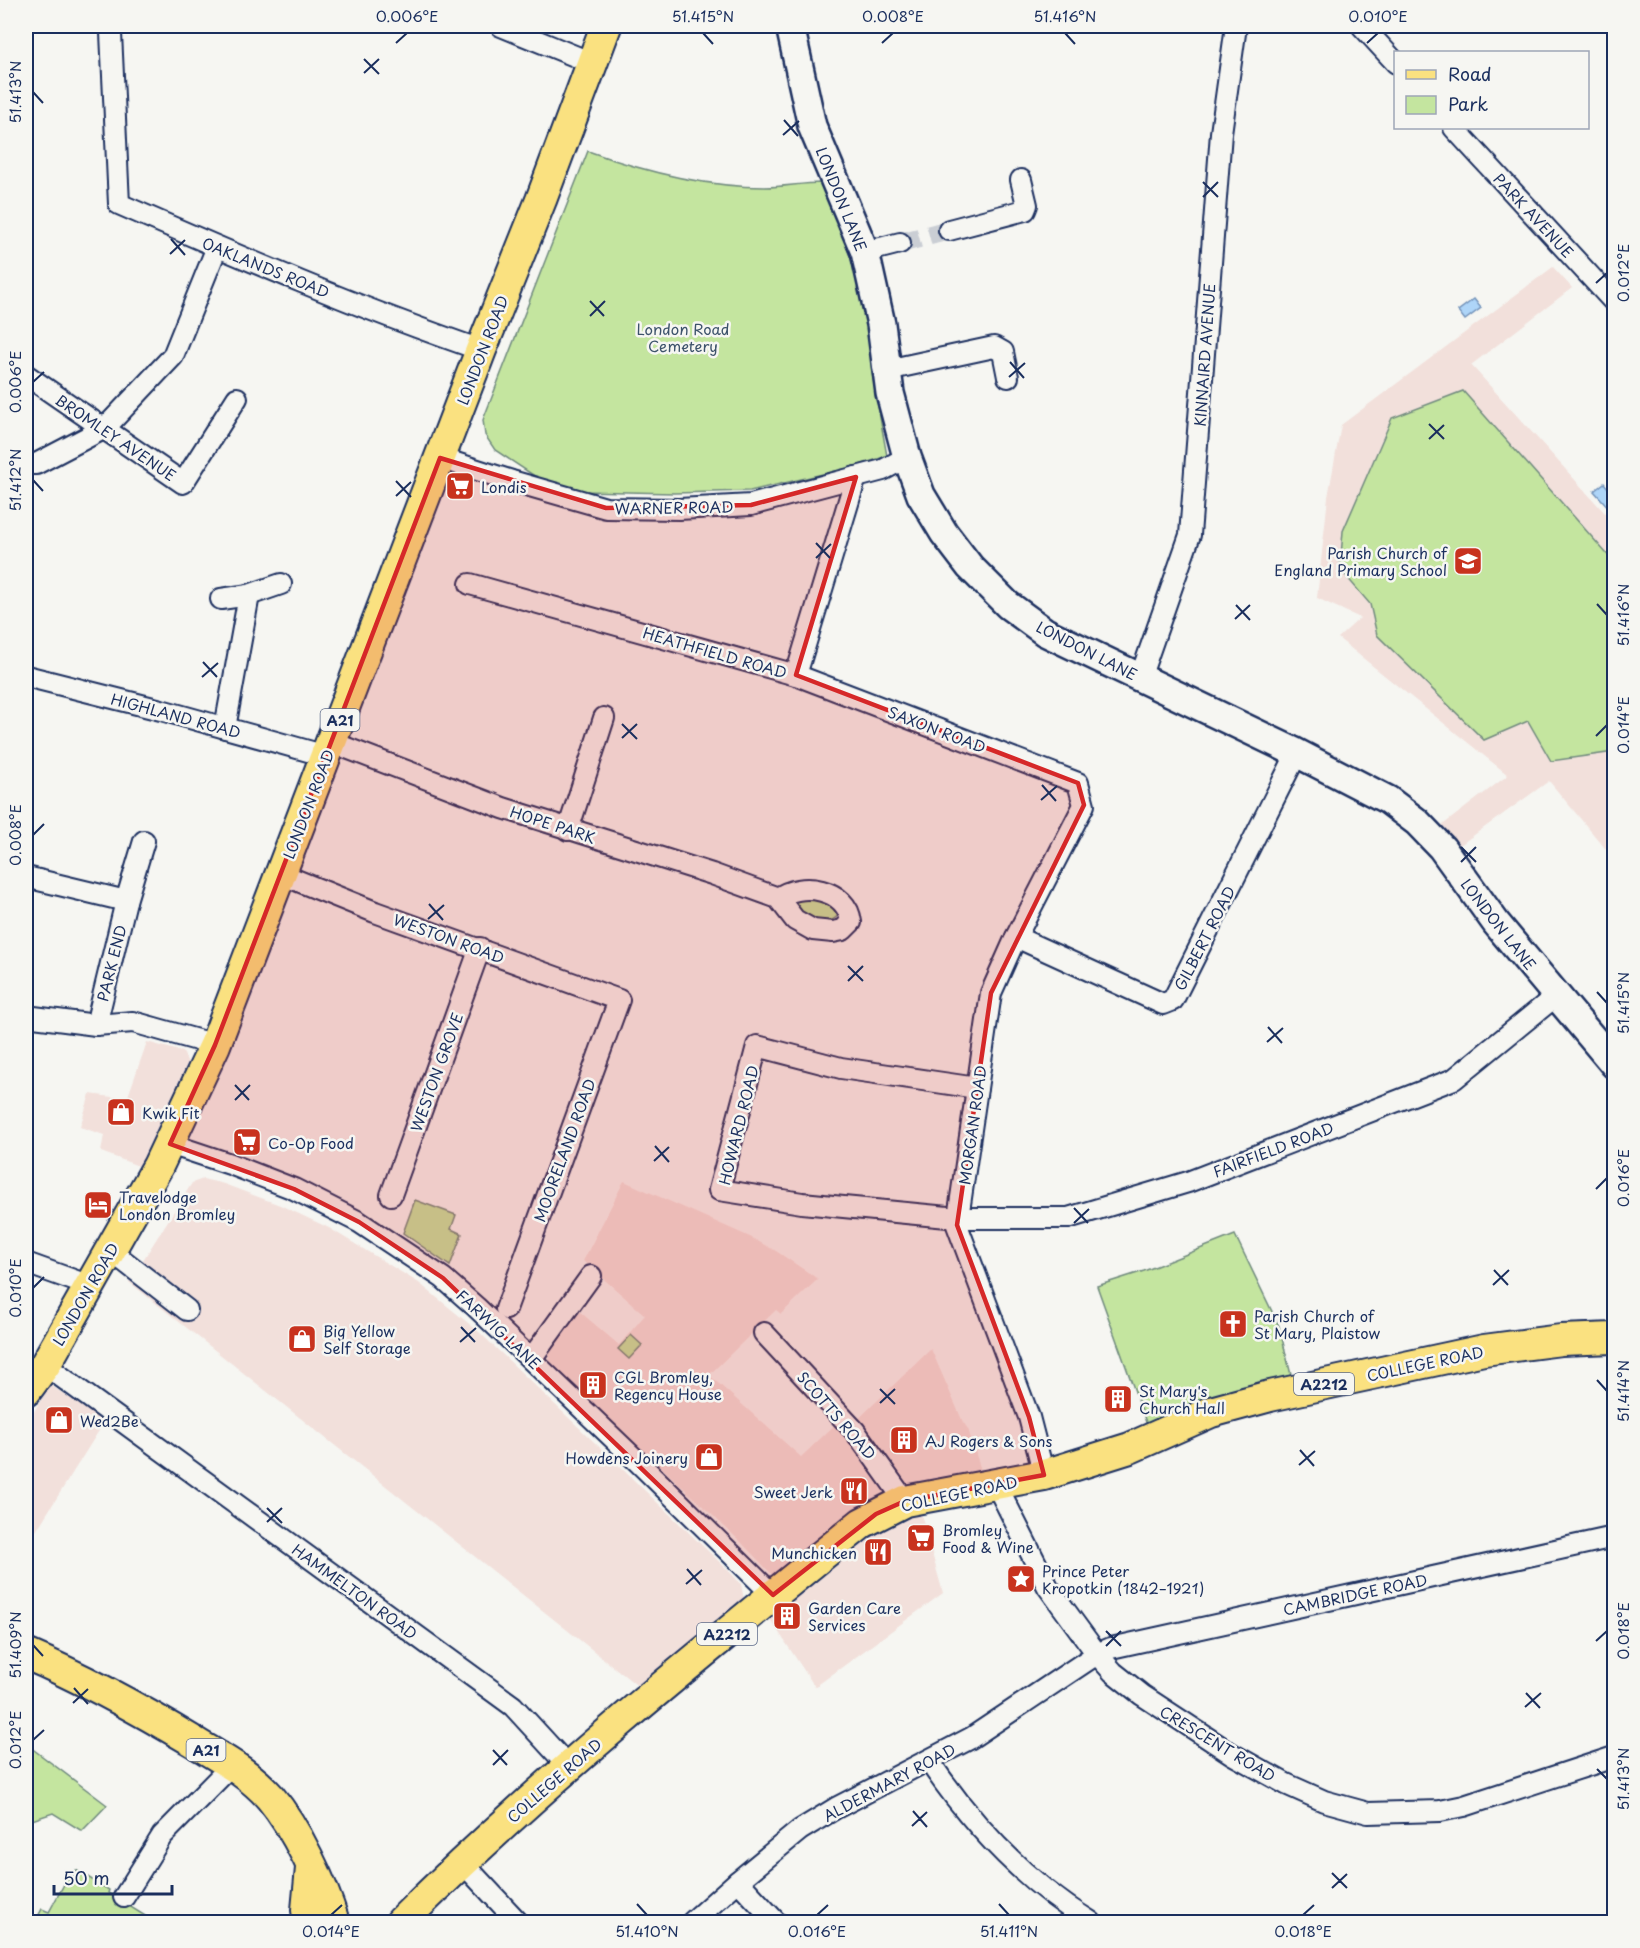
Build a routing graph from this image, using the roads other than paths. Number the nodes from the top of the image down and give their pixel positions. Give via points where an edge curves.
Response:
1 (114, 26) edge
2 (501, 26) edge
3 (606, 26) edge
4 (790, 26) edge
5 (1236, 26) edge
6 (1362, 26) edge
7 (1394, 62) edge
8 (592, 63) junction
9 (1455, 129) edge
10 (1021, 180) dead end
11 (949, 230) tunnel mouth
12 (900, 243) tunnel mouth
13 (217, 247) junction
14 (865, 252) junction
15 (1614, 302) edge
16 (481, 350) junction
17 (887, 370) junction
18 (26, 375) edge
19 (1008, 377) dead end
20 (237, 398) dead end
21 (105, 428) junction
22 (907, 457) junction
23 (440, 458) junction
24 (26, 464) edge
25 (856, 477) junction
26 (281, 584) dead end
27 (470, 584) dead end
28 (249, 595) junction
29 (221, 599) dead end
30 (796, 675) junction
31 (26, 676) edge
32 (1140, 678) junction
33 (604, 718) dead end
34 (225, 728) junction
35 (329, 749) junction
36 (1295, 752) junction
37 (1078, 783) joint
38 (568, 830) junction
39 (144, 841) dead end
40 (281, 874) junction
41 (26, 877) edge
42 (778, 898) dead end
43 (126, 901) junction
44 (1016, 937) junction
45 (480, 948) junction
46 (1557, 995) junction
47 (619, 1000) joint
48 (26, 1016) edge
49 (96, 1025) junction
50 (215, 1045) junction
51 (1614, 1064) edge
52 (977, 1088) junction
53 (170, 1144) junction
54 (391, 1195) dead end
55 (958, 1218) junction
56 (111, 1251) junction
57 (26, 1263) edge
58 (591, 1276) dead end
59 (90, 1286) junction
60 (514, 1304) dead end
61 (187, 1310) dead end
62 (764, 1333) dead end
63 (1614, 1338) edge
64 (531, 1359) junction
65 (45, 1365) junction
66 (26, 1391) edge
67 (1044, 1475) junction
68 (996, 1484) junction
69 (905, 1501) junction
70 (1613, 1543) edge
71 (773, 1595) junction
72 (26, 1654) edge
73 (1097, 1654) junction
74 (1614, 1757) edge
75 (929, 1761) junction
76 (232, 1765) junction
77 (568, 1766) junction
78 (462, 1862) junction
79 (311, 1868) junction
80 (738, 1881) junction
81 (124, 1897) dead end
82 (309, 1923) edge
83 (334, 1923) edge
84 (401, 1923) edge
85 (518, 1923) edge
86 (692, 1923) edge
87 (776, 1923) edge
88 (1091, 1923) edge

1 - 13 street, OAKLANDS ROAD via 111,33 119,204
2 - 8 street
3 - 8 main road, LONDON ROAD / A21
4 - 14 street, LONDON LANE via 812,126
5 - 32 street, KINNAIRD AVENUE via 1221,133 1190,535
6 - 7 street
8 - 16 main road, LONDON ROAD / A21
9 - 15 street, PARK AVENUE
10 - 11 street via 1025,210
12 - 14 street
13 - 16 street, OAKLANDS ROAD
13 - 21 street via 173,356
14 - 17 street, LONDON LANE
16 - 23 main road, LONDON ROAD / A21
17 - 19 street via 994,347 1003,352
17 - 22 street, LONDON LANE
18 - 21 street, BROMLEY AVENUE
20 - 21 street, BROMLEY AVENUE via 183,483
21 - 24 street via 36,464
22 - 25 street, WARNER ROAD via 883,470
22 - 32 street, LONDON LANE via 921,495 944,533 970,567 1008,605 1045,632
23 - 25 street, WARNER ROAD via 606,508 751,505
23 - 35 main road, LONDON ROAD / A21
25 - 30 street, HEATHFIELD ROAD
26 - 28 street
27 - 30 street, HEATHFIELD ROAD
28 - 29 street
28 - 34 street
30 - 37 street, SAXON ROAD
31 - 34 street, HIGHLAND ROAD
32 - 36 street, LONDON LANE
33 - 38 street
34 - 35 street, HIGHLAND ROAD
35 - 38 street, HOPE PARK
35 - 40 main road, LONDON ROAD / A21
36 - 44 street, GILBERT ROAD via 1173,1000 1163,1004
36 - 46 street, LONDON LANE via 1388,800 1417,822 1442,848 1496,923
37 - 44 street, MORGAN ROAD via 1084,805
38 - 42 street, HOPE PARK
39 - 43 street, PARK END
40 - 45 street, WESTON ROAD
40 - 50 main road, LONDON ROAD / A21
41 - 43 street
43 - 49 street, PARK END
44 - 52 street, MORGAN ROAD via 991,993
45 - 47 street, WESTON ROAD
45 - 54 street, WESTON GROVE
46 - 51 street, LONDON LANE
46 - 55 street, FAIRFIELD ROAD via 1454,1079 1188,1182 1068,1218
47 - 60 street, MOORELAND ROAD
48 - 49 street, PARK END
49 - 50 street, PARK END via 133,1022
50 - 53 main road, LONDON ROAD / A21
52 - 55 street, MORGAN ROAD
52 - 55 street, HOWARD ROAD via 842,1068 757,1046 719,1190 802,1203
53 - 56 main road, LONDON ROAD / A21
53 - 64 street, FARWIG LANE via 294,1189 358,1222 443,1278
55 - 67 street, MORGAN ROAD via 957,1225 1029,1417
56 - 59 main road, LONDON ROAD / A21
56 - 61 street
57 - 59 street
58 - 64 street
59 - 65 main road, LONDON ROAD / A21
62 - 69 street, SCOTTS ROAD via 855,1431
63 - 67 main road, COLLEGE ROAD / A2212 via 1484,1350 1270,1395 1211,1412 1130,1448
64 - 71 street, FARWIG LANE
65 - 66 main road, LONDON ROAD / A21
65 - 77 street, HAMMELTON ROAD via 513,1706
67 - 68 main road, COLLEGE ROAD / A2212
68 - 69 main road, COLLEGE ROAD / A2212
68 - 73 street, CRESCENT ROAD via 1048,1587
69 - 71 main road, COLLEGE ROAD / A2212 via 862,1523
70 - 73 street, CAMBRIDGE ROAD
71 - 77 main road, COLLEGE ROAD / A2212
72 - 76 main road, A21 via 141,1711
73 - 74 street, CRESCENT ROAD via 1142,1695 1232,1754 1324,1801 1368,1813 1440,1811
73 - 75 street, ALDERMARY ROAD via 971,1738
75 - 80 street, ALDERMARY ROAD via 800,1830
75 - 88 street via 959,1803 1005,1853 1064,1906
76 - 79 main road, A21 via 269,1797 285,1818
76 - 81 street via 162,1836
77 - 78 main road, COLLEGE ROAD / A2212
78 - 84 main road, COLLEGE ROAD / A2212
78 - 85 street
79 - 82 main road
79 - 83 main road, A21
80 - 86 street, ALDERMARY ROAD
80 - 87 street

